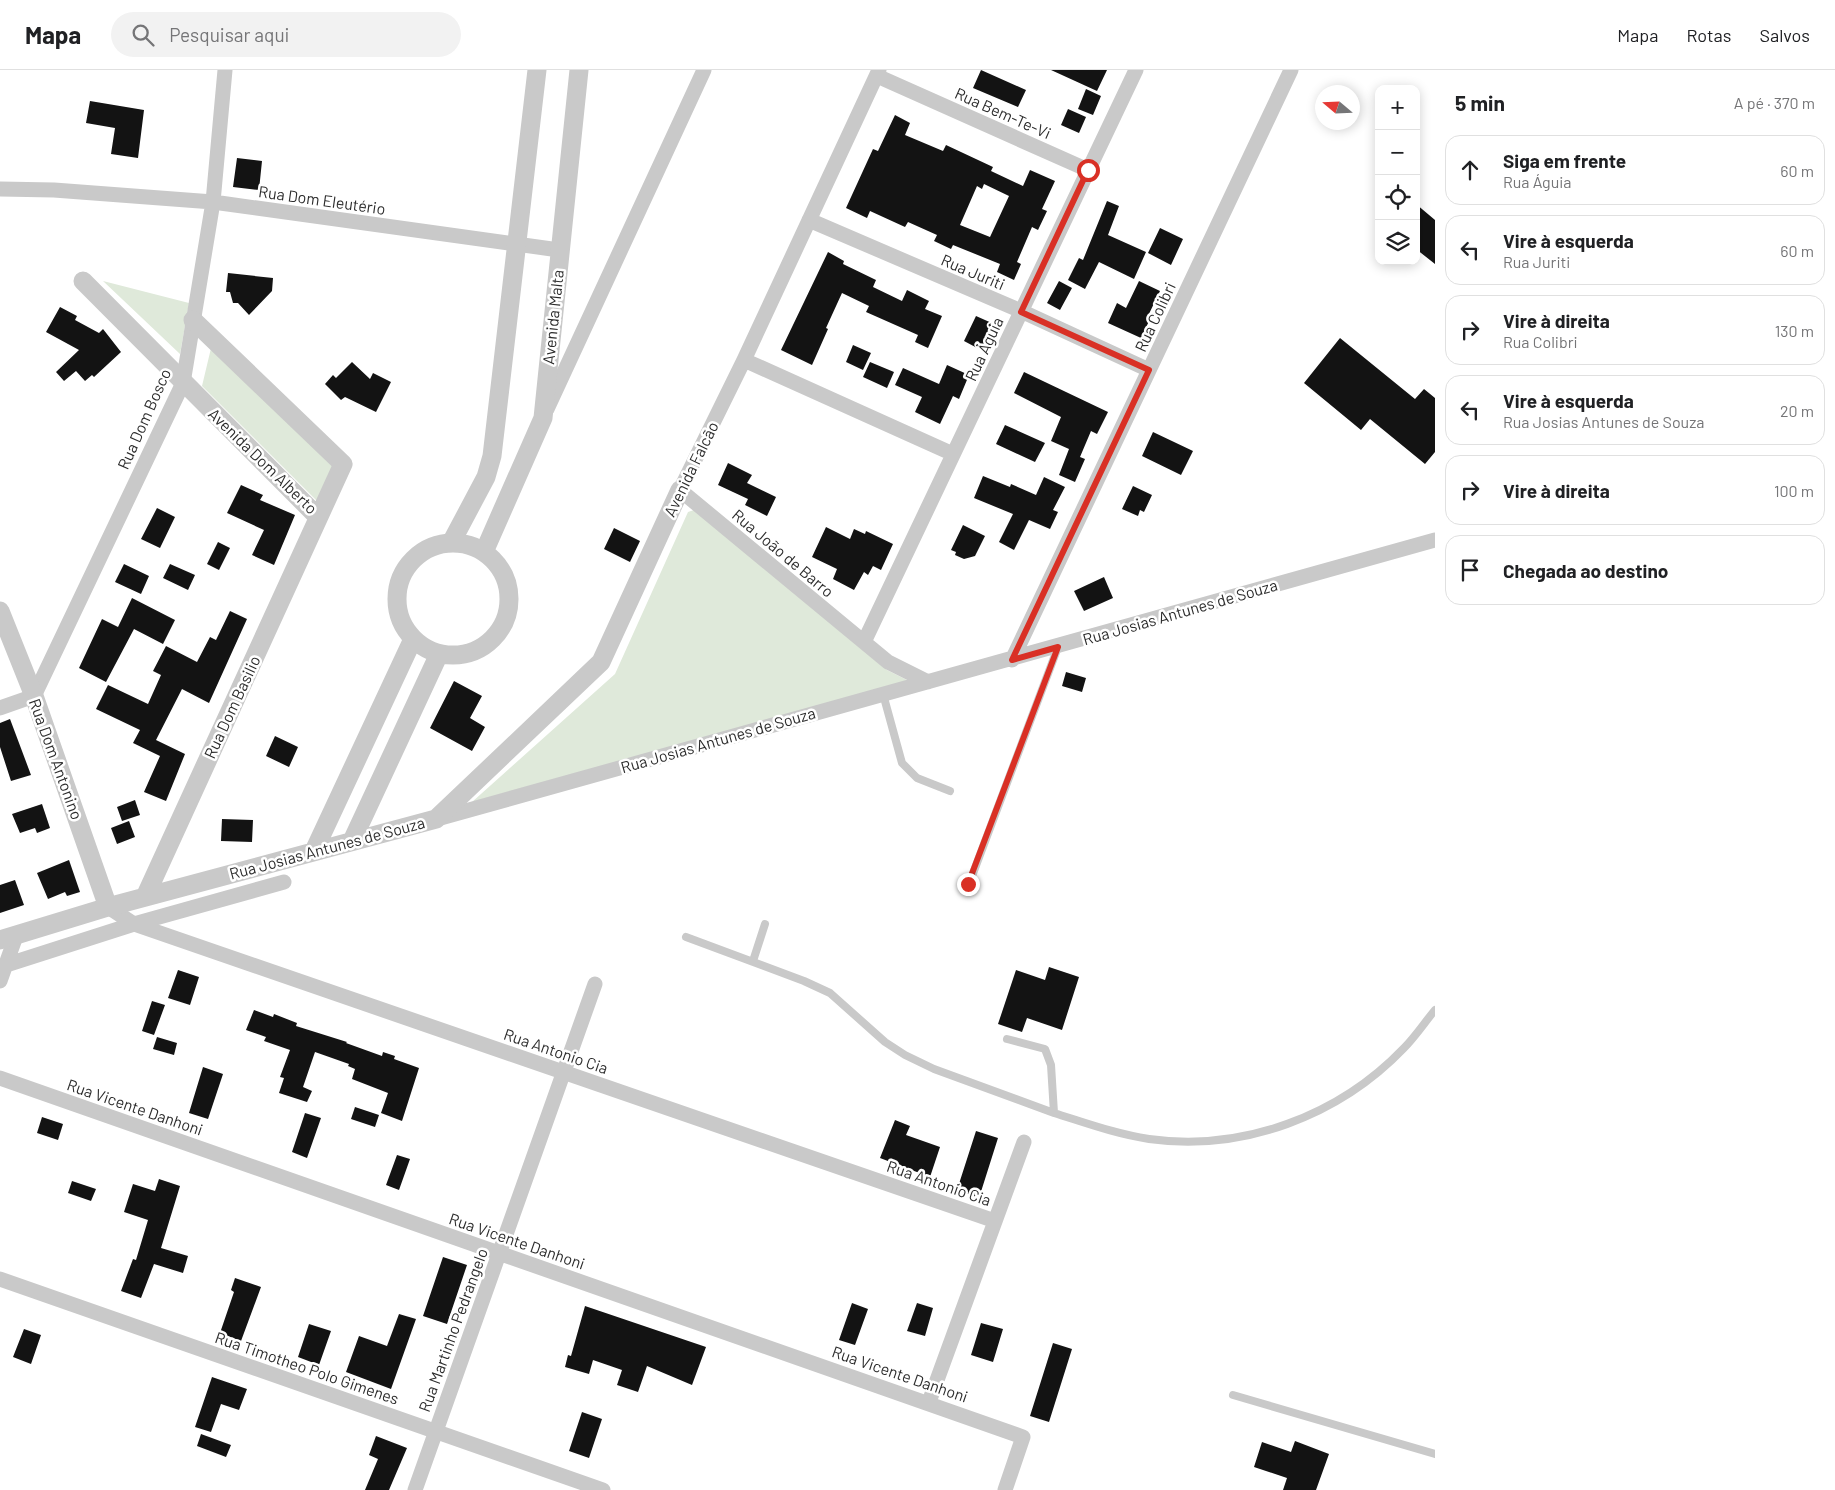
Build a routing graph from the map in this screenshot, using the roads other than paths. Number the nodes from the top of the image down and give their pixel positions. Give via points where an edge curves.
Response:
1 (225, 70) edge
2 (537, 70) edge
3 (576, 70) edge
4 (704, 70) edge
5 (1136, 70) edge
6 (1291, 70) edge
7 (878, 73) edge
8 (1088, 170) junction
9 (0, 189) edge
10 (213, 202) junction
11 (809, 220) junction
12 (516, 246) junction
13 (560, 250) junction
14 (83, 281) dead end
15 (1021, 312) junction
16 (193, 320) junction
17 (744, 360) junction
18 (1149, 370) junction
19 (183, 383) junction
20 (543, 418) junction
21 (953, 454) junction
22 (680, 490) junction
23 (318, 517) junction
24 (1435, 540) edge
25 (451, 543) junction
26 (484, 552) junction
27 (0, 611) edge
28 (412, 639) junction
29 (864, 642) junction
30 (1058, 647) junction
31 (439, 654) junction
32 (1012, 660) junction
33 (928, 682) junction
34 (883, 694) junction
35 (34, 696) junction
36 (0, 708) edge
37 (950, 791) dead end
38 (436, 819) junction
39 (352, 842) junction
40 (314, 852) junction
41 (284, 882) dead end
42 (968, 884) dead end
43 (145, 897) junction
44 (108, 907) junction
45 (134, 924) junction
46 (765, 924) dead end
47 (686, 937) dead end
48 (8, 938) edge
49 (752, 961) junction
50 (6, 965) junction
51 (0, 981) edge
52 (595, 984) dead end
53 (1435, 1010) edge
54 (1007, 1039) dead end
55 (564, 1072) junction
56 (0, 1078) edge
57 (1054, 1113) junction
58 (1024, 1142) dead end
59 (995, 1221) junction
60 (499, 1253) junction
61 (0, 1279) edge
62 (1233, 1395) dead end
63 (929, 1402) junction
64 (435, 1431) junction
65 (1435, 1454) edge
66 (415, 1490) edge
67 (603, 1490) edge
68 (1005, 1490) edge

1 - 10 street, Rua Dom Bosco
2 - 12 street
3 - 13 street, Avenida Malta
4 - 20 street
5 - 8 street, Rua Águia
6 - 18 street, Rua Colibri
7 - 8 street, Rua Bem-Te-Vi
7 - 11 street, Avenida Falcão
8 - 15 street, Rua Águia
9 - 10 street, Rua Dom Eleutério
10 - 12 street, Rua Dom Eleutério
10 - 16 street, Rua Dom Bosco
11 - 15 street, Rua Juriti
11 - 17 street, Avenida Falcão
12 - 13 street, Rua Dom Eleutério
12 - 25 street via 492,456 486,476
13 - 20 street, Avenida Malta
14 - 19 street, Avenida Dom Alberto
15 - 18 street, Rua Juriti
15 - 21 street, Rua Águia
16 - 19 street, Rua Dom Bosco
16 - 23 street, Avenida Dom Alberto via 343,464
17 - 21 street
17 - 22 street, Avenida Falcão
18 - 32 street, Rua Colibri
19 - 23 street, Avenida Dom Alberto
19 - 35 street, Rua Dom Bosco
20 - 26 street, Avenida Malta
21 - 29 street, Rua Águia
22 - 29 street, Rua João de Barro
22 - 38 street, Avenida Falcão via 601,662
23 - 43 street, Rua Dom Basilio
24 - 30 street, Rua Josias Antunes de Souza
25 - 26 street
25 - 28 street via 428,549 403,573 397,596 398,607
26 - 31 street via 506,580 509,592 506,616 494,637 480,648 463,655
27 - 35 street, Rua Dom Antonino
28 - 31 street
28 - 40 street
29 - 33 street, Rua João de Barro via 888,662
30 - 32 street, Rua Josias Antunes de Souza
30 - 42 lane
31 - 39 street
32 - 33 street, Rua Josias Antunes de Souza
33 - 34 street, Rua Josias Antunes de Souza
34 - 37 lane via 902,764 917,778
34 - 38 street, Rua Josias Antunes de Souza
35 - 36 street
35 - 44 street, Rua Dom Antonino
38 - 39 street, Rua Josias Antunes de Souza
39 - 40 street, Rua Josias Antunes de Souza
40 - 43 street, Rua Josias Antunes de Souza
41 - 45 street
43 - 44 street, Rua Josias Antunes de Souza
44 - 45 street, Rua Antonio Cia
44 - 48 street, Rua Josias Antunes de Souza
45 - 50 street
45 - 55 street, Rua Antonio Cia
46 - 49 lane
47 - 49 lane
48 - 50 street
49 - 57 lane via 830,993 885,1042 905,1055 934,1069
50 - 51 street
52 - 55 street, Rua Martinho Pedrangelo
53 - 57 lane via 1405,1048 1366,1082 1306,1117 1256,1134 1212,1140 1151,1139 1110,1132
54 - 57 lane via 1045,1049 1050,1065
55 - 59 street, Rua Antonio Cia
55 - 60 street, Rua Martinho Pedrangelo
56 - 60 street, Rua Vicente Danhoni
58 - 59 street
59 - 63 street
60 - 63 street, Rua Vicente Danhoni
60 - 64 street, Rua Martinho Pedrangelo
61 - 64 street, Rua Timotheo Polo Gimenes
62 - 65 lane
63 - 68 street, Rua Vicente Danhoni via 1023,1436
64 - 66 street, Rua Martinho Pedrangelo
64 - 67 street, Rua Timotheo Polo Gimenes

